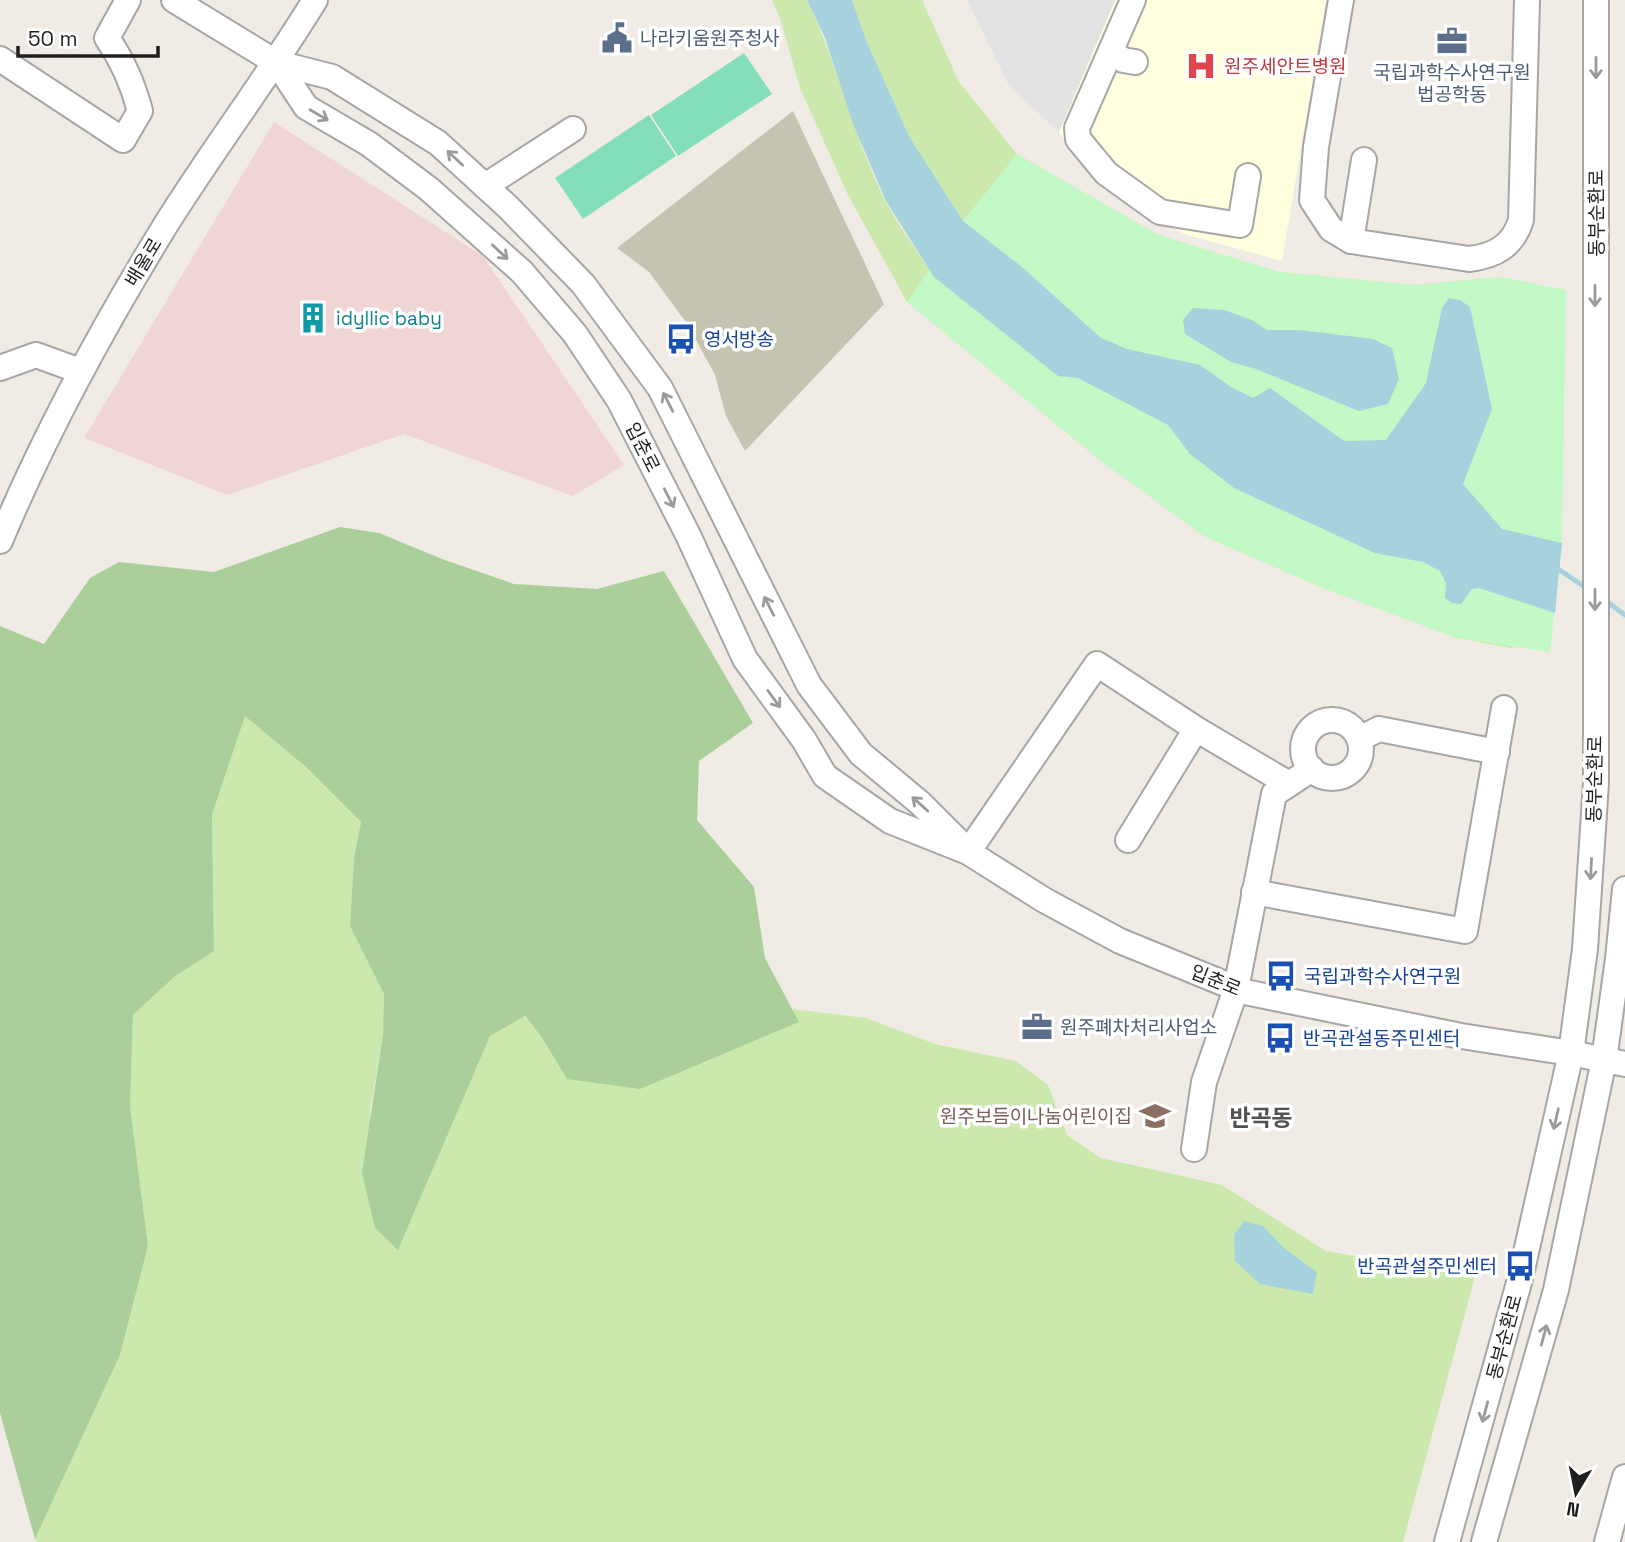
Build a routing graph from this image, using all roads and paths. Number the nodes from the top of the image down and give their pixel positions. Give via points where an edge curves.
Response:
1 (128, 0) edge
2 (174, 0) edge
3 (315, 0) edge
4 (1133, 0) edge
5 (1341, 0) edge
6 (1527, 0) edge
7 (1596, 0) edge
8 (1111, 51) junction
9 (0, 59) edge
10 (1135, 62) dead end
11 (277, 63) junction
12 (573, 129) dead end
13 (1364, 160) dead end
14 (1248, 176) dead end
15 (485, 186) junction
16 (1351, 242) junction
17 (0, 368) edge
18 (80, 371) junction
19 (0, 541) edge
20 (1504, 708) dead end
21 (1196, 729) junction
22 (1359, 738) junction
23 (1497, 752) junction
24 (1312, 769) junction
25 (1289, 784) junction
26 (1128, 840) dead end
27 (968, 852) junction
28 (1625, 889) edge
29 (1254, 892) junction
30 (1236, 989) junction
31 (1571, 1053) junction
32 (1614, 1062) edge
33 (1194, 1149) dead end
34 (1625, 1477) edge
35 (1447, 1542) edge
36 (1484, 1542) edge
37 (1607, 1542) edge

1 - 9 street via 107,38 129,75 140,111 122,140
2 - 11 street, 입춘로
3 - 11 street, 배울로
4 - 8 street
5 - 16 street via 1316,147 1312,200 1331,229
6 - 16 street via 1521,220 1517,231 1506,246 1487,257 1469,259
7 -> 31 street, 동부순환로 via 1596,783 1585,949
8 - 10 street
8 - 14 street via 1077,128 1078,139 1106,173 1160,212 1240,225
15 -> 11 street, 입춘로 via 438,143 332,77
11 - 18 street, 배울로 via 167,224
11 -> 27 street, 입춘로 via 306,107 369,144 429,189 522,272 575,334 619,400 745,659 825,776 890,821
12 - 15 street
13 - 16 street
27 -> 15 street, 입춘로 via 920,803 860,754 808,685 660,388 583,284
17 - 18 street via 36,355
18 - 19 street, 배울로
20 - 23 street
21 - 25 street
21 - 26 street
21 - 27 street via 1097,664
22 - 23 street via 1379,729
22 - 24 street via 1360,757 1350,772 1332,778
22 - 24 street via 1346,723 1318,723 1310,729 1303,747
23 - 29 street via 1465,931
24 - 25 street
25 - 29 street via 1274,794
27 - 30 street, 입춘로 via 1120,941
28 - 32 street, 동부순환로
29 - 30 street
30 - 31 street, 입춘로 via 1461,1036
30 - 33 street via 1204,1082
31 - 32 street, 입춘로
31 -> 35 street, 동부순환로 via 1520,1279
36 -> 32 street, 동부순환로 via 1556,1290
34 - 37 street

